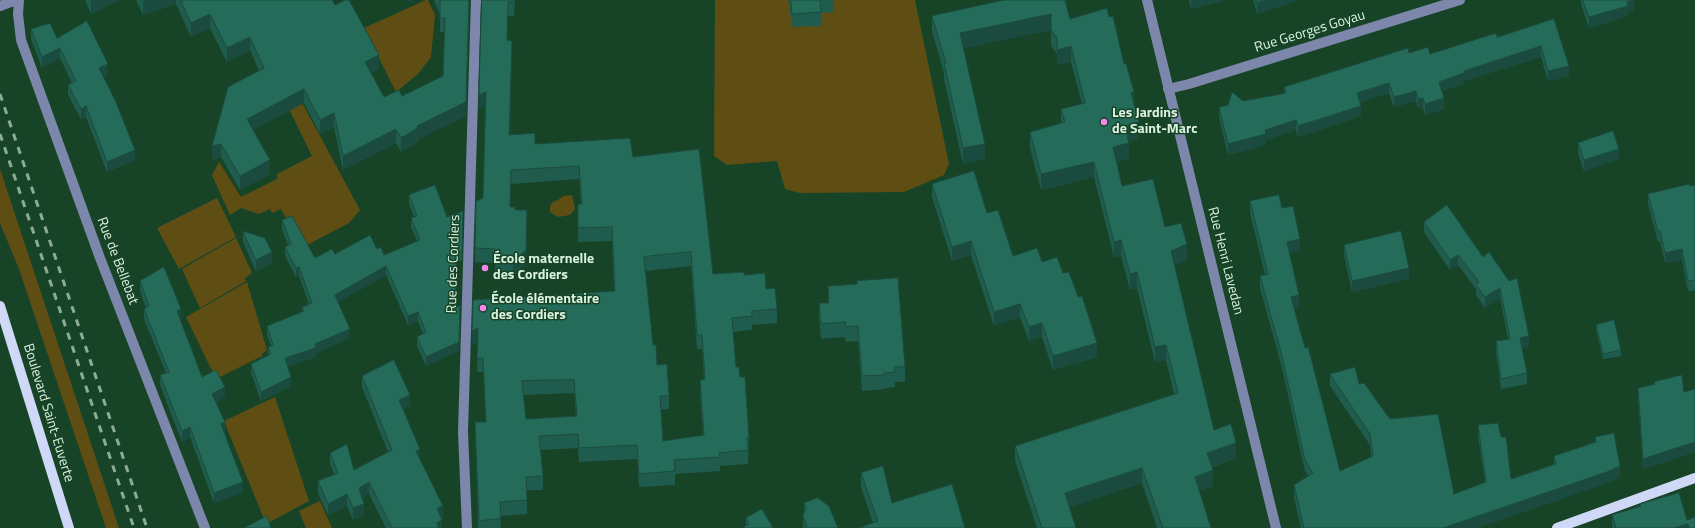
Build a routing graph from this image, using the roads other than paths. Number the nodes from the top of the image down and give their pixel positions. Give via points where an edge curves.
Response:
1 (17, 0) edge
2 (476, 0) edge
3 (1147, 0) edge
4 (1460, 0) edge
5 (1, 6) edge
6 (1168, 89) junction
7 (0, 306) edge
8 (1695, 478) edge
9 (69, 528) edge
10 (205, 528) edge
11 (467, 528) edge
12 (1276, 528) edge
13 (1557, 528) edge

1 - 5 street
1 - 10 street, Rue de Bellebat via 21,40 100,258
2 - 11 street, Rue des Cordiers via 463,432
3 - 6 street, Rue Henri Lavedan
4 - 6 street, Rue Georges Goyau
6 - 12 street, Rue Henri Lavedan
7 - 9 main road, Boulevard Saint-Euverte
8 - 13 main road

